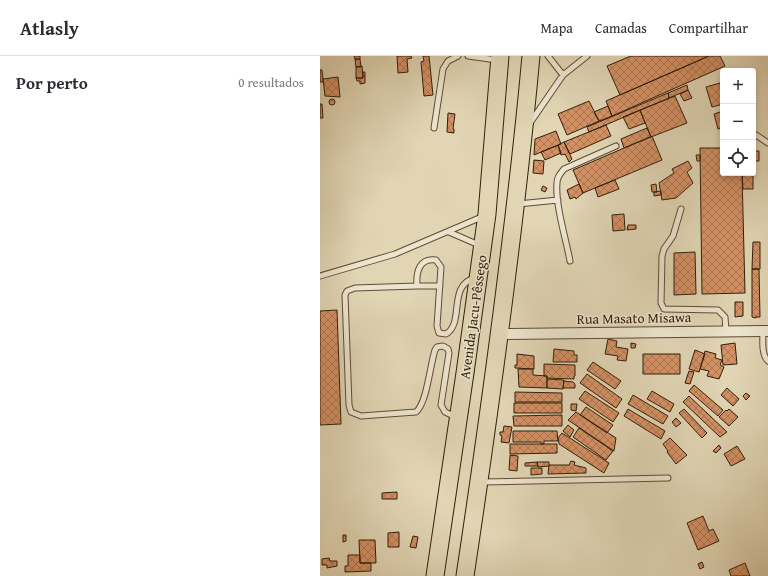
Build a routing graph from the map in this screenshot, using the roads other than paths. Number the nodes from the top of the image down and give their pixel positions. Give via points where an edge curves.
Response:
1 (458, 56) edge
2 (468, 56) edge
3 (531, 56) edge
4 (548, 56) edge
5 (587, 56) edge
6 (500, 58) edge
7 (563, 75) junction
8 (434, 128) dead end
9 (524, 132) junction
10 (756, 135) edge
11 (768, 143) edge
12 (616, 146) dead end
13 (558, 200) junction
14 (517, 204) junction
15 (681, 209) dead end
16 (486, 214) junction
17 (449, 232) junction
18 (482, 246) junction
19 (570, 261) dead end
20 (320, 276) edge
21 (478, 277) junction
22 (417, 286) junction
23 (440, 286) junction
24 (726, 331) junction
25 (766, 331) edge
26 (500, 334) junction
27 (768, 361) edge
28 (459, 418) junction
29 (668, 478) dead end
30 (479, 482) junction
31 (435, 576) edge
32 (465, 576) edge

1 - 8 lane via 448,61 443,69
2 - 6 lane
3 - 9 highway, Avenida Jacu-Pêssego
4 - 7 lane
5 - 7 lane
6 - 16 highway, Avenida Jacu-Pêssego
7 - 9 lane
9 - 14 highway, Avenida Jacu-Pêssego
10 - 11 lane
12 - 13 lane via 564,169 557,184
13 - 14 lane
13 - 19 lane
14 - 26 highway, Avenida Jacu-Pêssego
15 - 24 lane via 673,236 662,256 661,303 664,309 718,310 725,317
16 - 17 lane
16 - 18 highway, Avenida Jacu-Pêssego
17 - 18 lane
17 - 20 lane via 395,254
18 - 21 highway, Avenida Jacu-Pêssego
21 - 23 lane via 468,280 462,286 454,324 449,332 443,334 439,333 437,326
21 - 28 highway, Avenida Jacu-Pêssego
22 - 23 lane
22 - 23 lane via 419,266 432,259 440,264
22 - 28 lane via 355,288 346,293 349,408 354,414 361,416 416,412 420,407 435,350 443,346 449,353 441,405 445,412
24 - 25 street, Rua Masato Misawa
24 - 26 street, Rua Masato Misawa
25 - 27 lane via 764,352
26 - 30 highway, Avenida Jacu-Pêssego
28 - 31 highway, Avenida Jacu-Pêssego
29 - 30 lane
30 - 32 highway, Avenida Jacu-Pêssego

